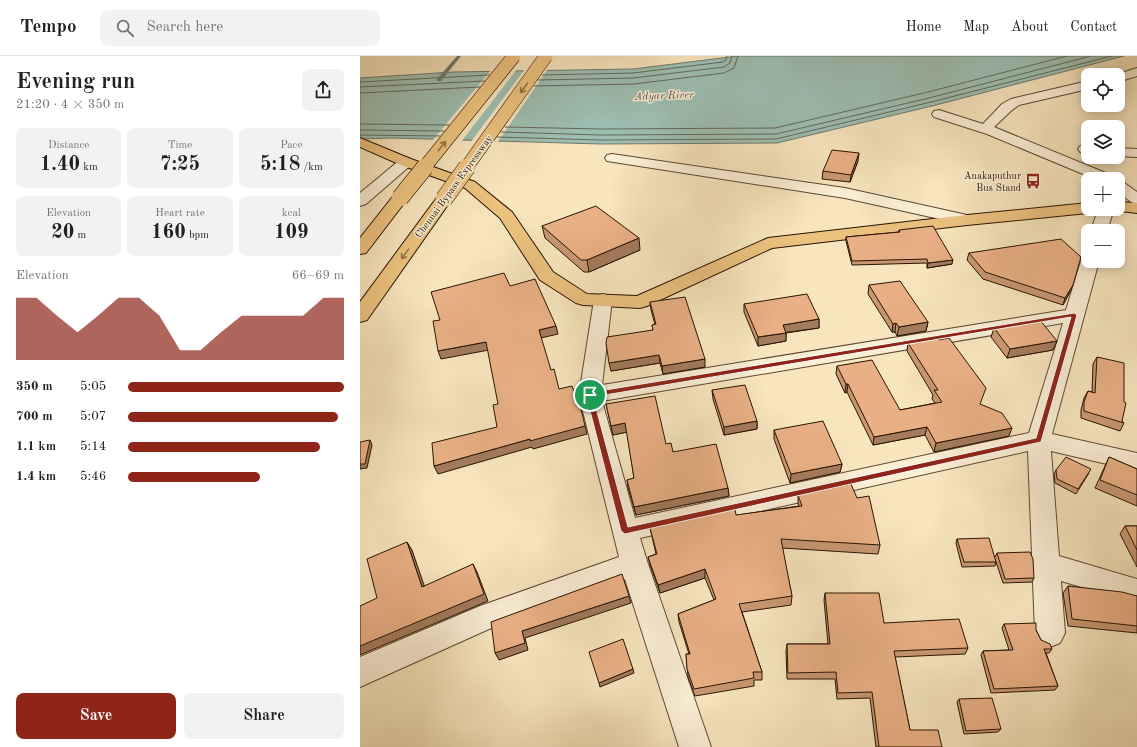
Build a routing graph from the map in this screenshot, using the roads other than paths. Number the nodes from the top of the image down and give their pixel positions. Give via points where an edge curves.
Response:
1 (514, 56) edge
2 (546, 56) edge
3 (1137, 72) edge
4 (1125, 76) edge
5 (1081, 87) edge
6 (939, 114) dead end
7 (985, 129) junction
8 (360, 142) edge
9 (1125, 152) edge
10 (1137, 153) edge
11 (612, 158) dead end
12 (403, 161) junction
13 (1091, 172) edge
14 (360, 180) edge
15 (383, 180) junction
16 (1125, 190) edge
17 (1137, 199) edge
18 (360, 201) edge
19 (1125, 207) edge
20 (1137, 208) edge
21 (1081, 209) edge
22 (967, 220) junction
23 (360, 248) edge
24 (1088, 268) edge
25 (603, 300) junction
26 (1074, 315) junction
27 (360, 316) edge
28 (590, 395) junction
29 (1039, 440) junction
30 (1137, 462) edge
31 (625, 531) junction
32 (634, 564) junction
33 (1045, 564) junction
34 (1137, 591) edge
35 (1050, 633) dead end
36 (360, 672) edge
37 (694, 747) edge

23 -> 1 main road, bridge
2 -> 27 main road, Chennai Bypass Expressway, bridge
3 - 4 street
5 - 7 street via 1015,102
6 - 7 street
7 - 13 street
8 - 12 main road
9 - 10 street
11 - 22 street via 845,193
12 - 15 street
12 - 25 main road via 470,185 506,215 546,276 583,299
14 - 15 street
15 - 18 street
16 - 17 street
19 - 20 main road
21 - 22 main road
22 - 25 main road via 768,243 640,302
24 - 26 street
25 - 28 street
26 - 28 street
26 - 29 street
28 - 31 street
29 - 30 street
29 - 31 street
29 - 33 street
31 - 32 street
32 - 36 street via 490,615
32 - 37 street
33 - 34 street
33 - 35 street

